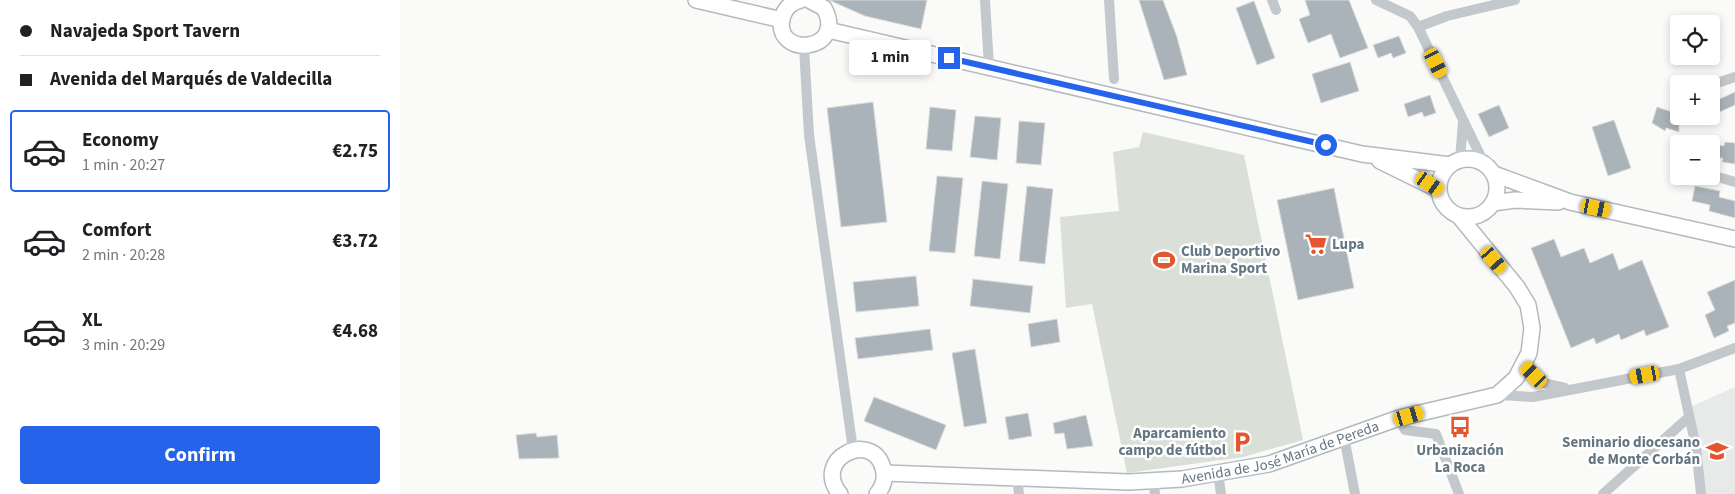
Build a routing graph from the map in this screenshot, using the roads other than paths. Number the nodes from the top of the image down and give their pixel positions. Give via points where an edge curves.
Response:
1 (696, 0) edge
2 (801, 0) edge
3 (810, 0) edge
4 (985, 0) edge
5 (1109, 0) edge
6 (1272, 0) edge
7 (1376, 0) edge
8 (1515, 0) edge
9 (1276, 10) dead end
10 (782, 20) junction
11 (1418, 27) junction
12 (828, 30) junction
13 (804, 46) junction
14 (989, 67) junction
15 (1735, 77) edge
16 (1114, 79) dead end
17 (1720, 82) edge
18 (1464, 122) junction
19 (1362, 154) junction
20 (1455, 163) junction
21 (1489, 169) junction
22 (1720, 177) edge
23 (1735, 182) edge
24 (1439, 190) junction
25 (1570, 202) junction
26 (1493, 203) junction
27 (1482, 214) junction
28 (1458, 216) junction
29 (1735, 239) edge
30 (1485, 249) junction
31 (1735, 348) edge
32 (1523, 364) junction
33 (1679, 369) junction
34 (1512, 382) junction
35 (1571, 389) junction
36 (1497, 395) junction
37 (1520, 396) junction
38 (1689, 417) junction
39 (1399, 418) junction
40 (1344, 437) junction
41 (853, 450) junction
42 (885, 473) junction
43 (1218, 473) junction
44 (1016, 477) junction
45 (1154, 488) edge
46 (838, 494) edge
47 (877, 494) edge
48 (1019, 494) edge
49 (1221, 494) edge
50 (1355, 494) edge
51 (1459, 494) edge
52 (1604, 494) edge
53 (1701, 494) edge

1 - 10 main road
2 - 10 main road via 789,6
3 - 12 main road via 824,8 828,15
4 - 14 street
5 - 16 street
6 - 9 street
7 - 11 street via 1410,16
8 - 11 street via 1447,16
10 - 13 main road via 785,35 790,41
11 - 18 street
12 - 13 main road via 819,42
12 - 14 main road
13 - 41 street via 809,135
14 - 19 main road
15 - 17 street
18 - 20 street
18 - 21 street
19 - 20 main road
19 - 24 main road
20 - 21 main road via 1473,159
20 - 24 main road via 1440,179
21 - 25 main road
21 - 26 main road via 1496,189
22 - 23 street
24 - 28 main road via 1446,208
25 - 26 main road via 1515,200
25 - 29 main road
26 - 27 main road
27 - 28 main road
27 - 30 main road
28 - 30 main road, Avenida de José María de Pereda
30 - 32 main road, Avenida de José María de Pereda via 1528,304 1532,328 1529,353
31 - 33 street
32 - 34 main road, Avenida de José María de Pereda
32 - 35 street via 1543,383
33 - 35 street
33 - 38 street
34 - 36 main road, Avenida de José María de Pereda
34 - 37 street
35 - 37 street via 1533,397
36 - 37 street
36 - 39 main road, Avenida de José María de Pereda
38 - 52 street
38 - 53 street
39 - 40 main road, Avenida de José María de Pereda
39 - 51 street via 1405,430 1436,434
40 - 43 main road, Avenida de José María de Pereda via 1269,464
40 - 50 street
41 - 42 main road via 870,452
41 - 46 main road via 844,454 834,467 834,485
42 - 44 main road, Avenida de José María de Pereda
42 - 47 main road
43 - 45 main road, Avenida de José María de Pereda
43 - 49 street
44 - 45 main road, Avenida de José María de Pereda
44 - 48 street

